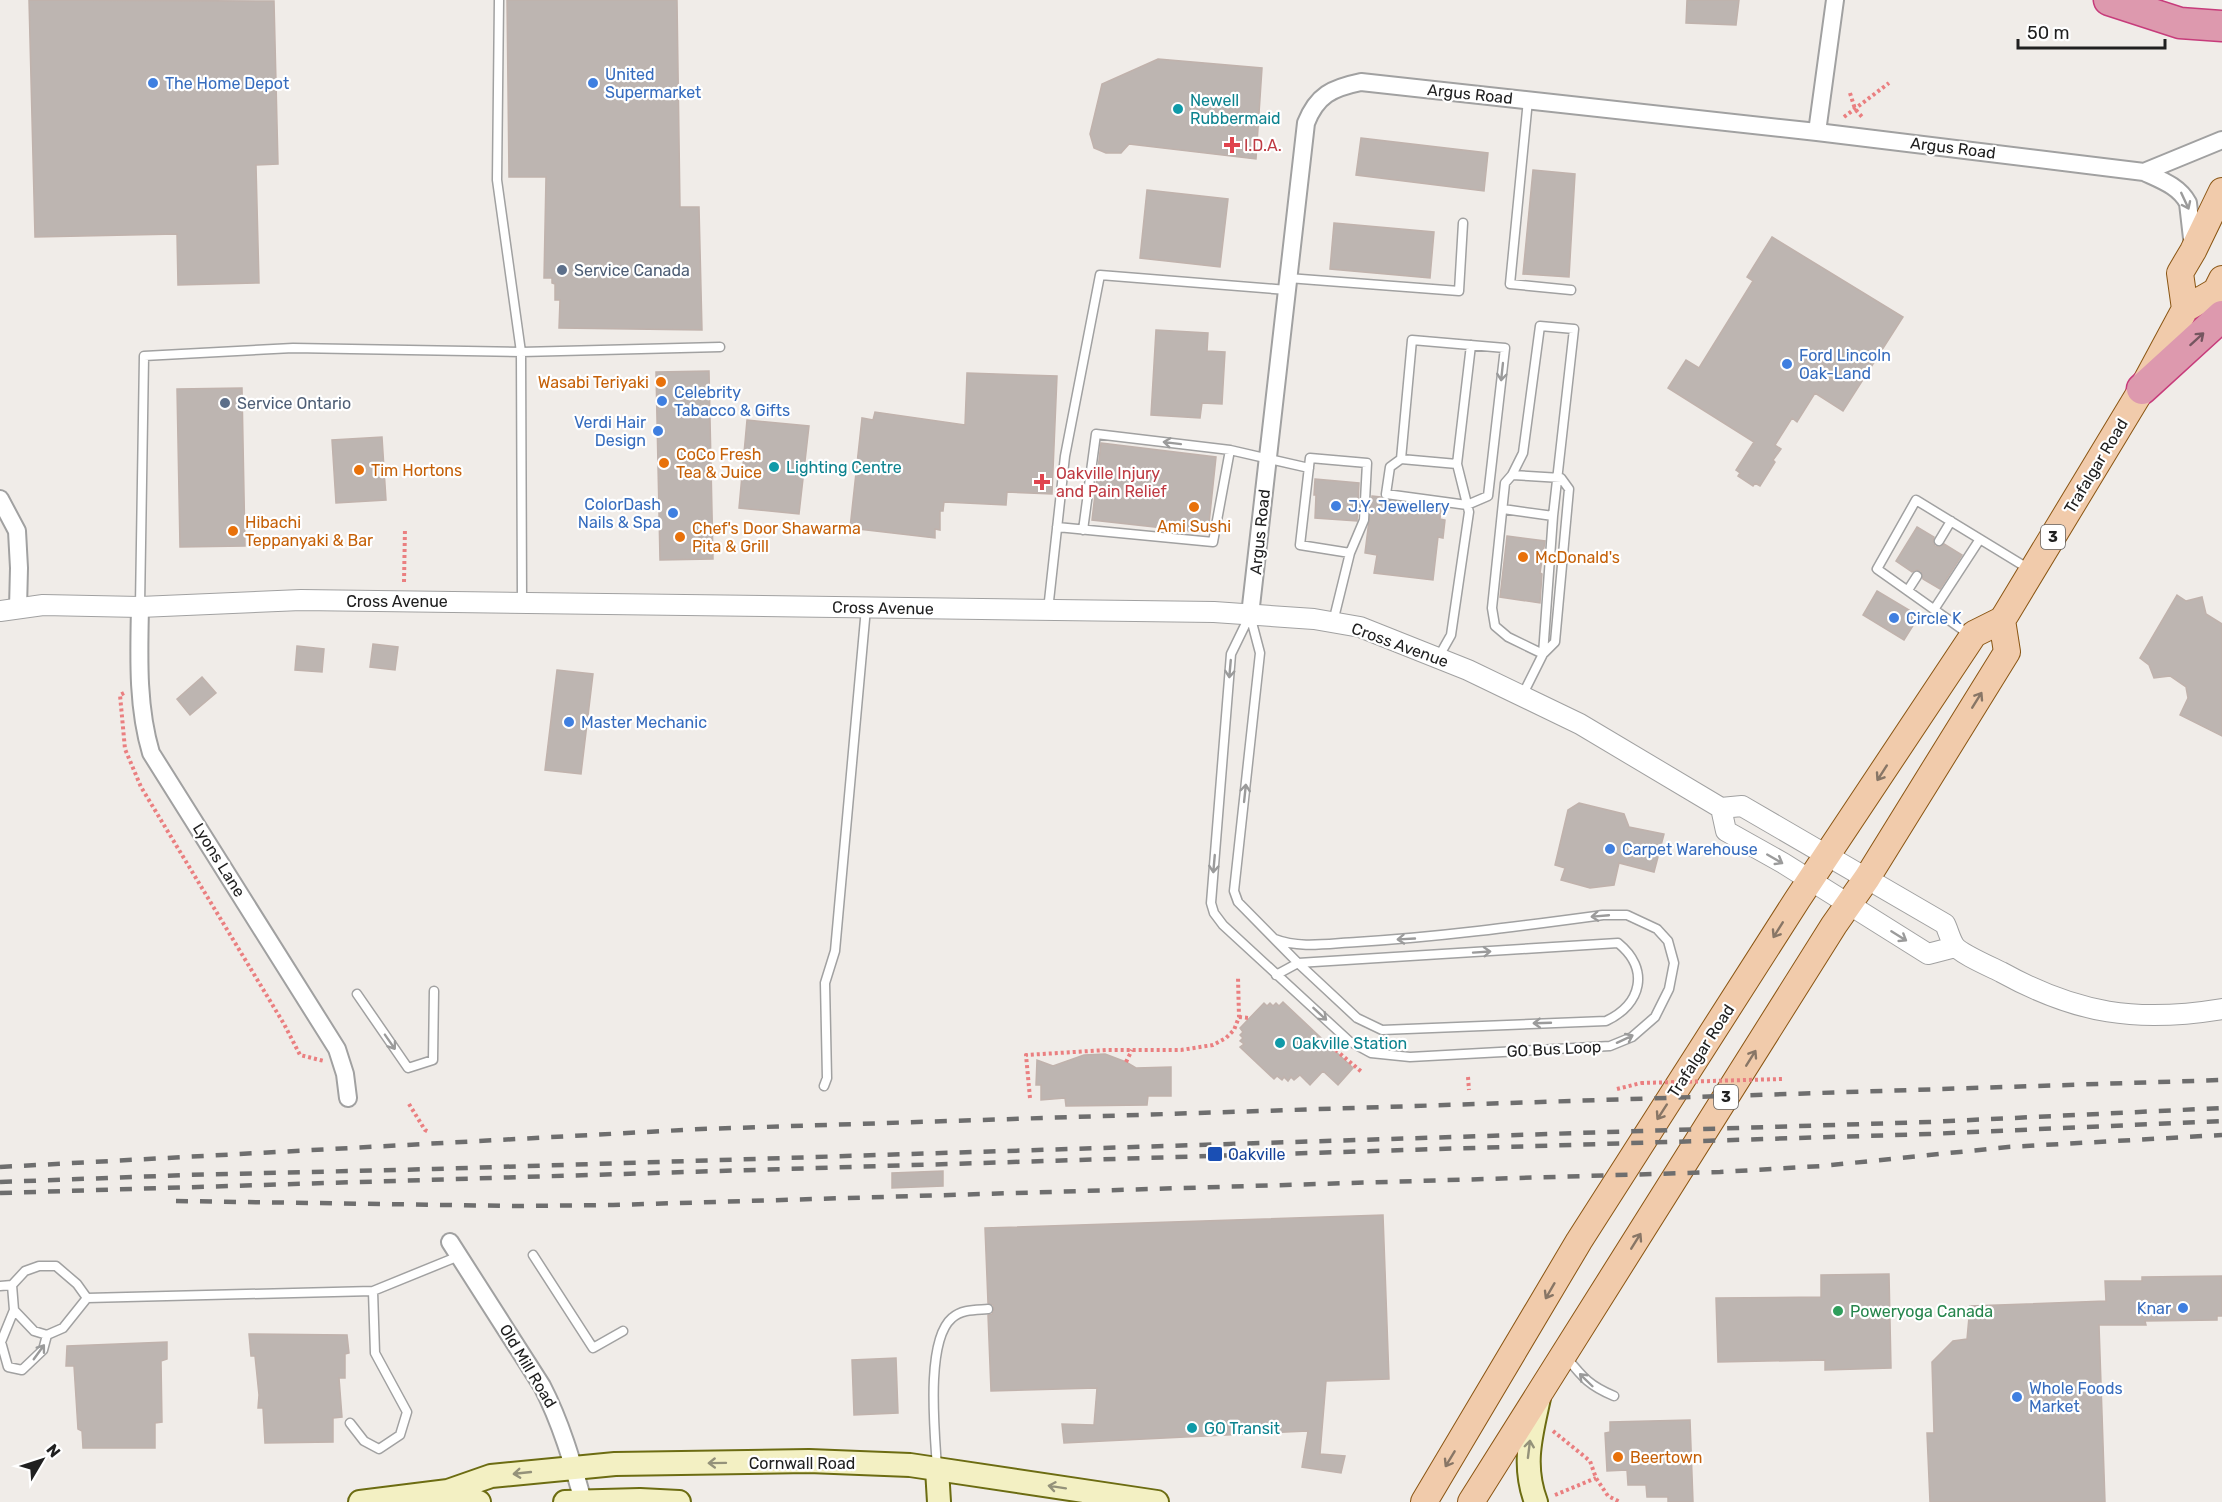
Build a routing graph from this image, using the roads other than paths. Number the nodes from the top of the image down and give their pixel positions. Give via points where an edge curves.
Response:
1 (500, 0) edge
2 (1835, 0) edge
3 (2109, 0) edge
4 (2222, 26) edge
5 (1528, 100) junction
6 (1817, 132) junction
7 (2222, 140) edge
8 (2144, 172) junction
9 (2222, 191) edge
10 (1463, 223) dead end
11 (2193, 251) junction
12 (2222, 279) edge
13 (1288, 284) junction
14 (1570, 290) dead end
15 (2185, 309) junction
16 (2222, 316) edge
17 (1471, 345) junction
18 (720, 347) dead end
19 (521, 352) junction
20 (2142, 389) junction
21 (1230, 450) junction
22 (1268, 458) junction
23 (1401, 459) junction
24 (1457, 464) junction
25 (1309, 468) junction
26 (1512, 475) junction
27 (1556, 478) junction
28 (0, 499) edge
29 (1467, 505) junction
30 (1503, 509) junction
31 (1553, 516) junction
32 (1951, 521) junction
33 (1057, 527) junction
34 (1083, 530) junction
35 (1980, 539) junction
36 (1939, 541) dead end
37 (1350, 553) junction
38 (2032, 571) junction
39 (1917, 576) dead end
40 (1908, 590) junction
41 (522, 602) junction
42 (140, 607) junction
43 (866, 608) junction
44 (1935, 608) junction
45 (9, 609) edge
46 (1048, 610) junction
47 (1250, 615) junction
48 (2002, 620) junction
49 (1333, 622) junction
50 (1972, 636) junction
51 (1543, 654) junction
52 (1438, 658) junction
53 (1522, 696) junction
54 (1721, 808) junction
55 (1828, 855) junction
56 (1867, 878) junction
57 (1810, 881) junction
58 (1849, 905) junction
59 (1275, 939) junction
60 (1955, 947) junction
61 (1298, 963) junction
62 (1276, 975) junction
63 (434, 991) dead end
64 (357, 994) dead end
65 (2222, 1009) edge
66 (824, 1086) dead end
67 (348, 1098) dead end
68 (454, 1249) joint
69 (533, 1255) dead end
70 (12, 1285) junction
71 (0, 1286) edge
72 (373, 1291) junction
73 (87, 1298) junction
74 (988, 1309) dead end
75 (14, 1310) junction
76 (623, 1331) dead end
77 (47, 1335) junction
78 (1565, 1355) junction
79 (1540, 1395) junction
80 (1614, 1396) dead end
81 (350, 1423) dead end
82 (573, 1468) junction
83 (937, 1469) junction
84 (448, 1491) junction
85 (1543, 1500) edge
86 (574, 1501) edge
87 (360, 1502) edge
88 (479, 1502) edge
89 (679, 1502) edge
90 (939, 1502) edge
91 (1156, 1502) edge
92 (1424, 1502) edge
93 (1471, 1502) edge

1 - 19 lane via 497,180
2 - 6 street
3 - 4 highway via 2180,23
5 - 6 street, Argus Road
5 - 13 street, Argus Road via 1361,82 1338,87 1325,95 1306,123
5 - 14 lane via 1509,284
6 - 8 street, Argus Road
7 - 8 street, Argus Road
8 -> 11 street, Argus Road via 2179,189 2186,199
9 - 11 main road
10 - 13 lane via 1459,291
11 - 15 main road via 2180,273
12 - 15 main road via 2216,291
13 - 22 street, Argus Road
13 - 33 lane via 1100,275 1065,456
15 - 20 main road, Trafalgar Road / 3
20 -> 16 highway
17 - 23 lane via 1412,340
17 - 24 lane
17 -> 29 lane via 1504,348 1488,496
18 - 19 lane
19 - 41 lane
19 - 42 lane via 294,348 144,356
20 - 38 main road, Trafalgar Road / 3
21 - 22 lane
21 - 34 lane via 1213,542
21 -> 34 lane via 1096,434
22 - 25 lane
22 - 47 street, Argus Road
23 - 24 lane
23 - 29 lane via 1390,466 1386,494
24 - 29 lane
25 - 37 lane via 1300,545
25 - 37 lane via 1310,458 1367,463 1364,520
26 - 27 lane
26 - 27 lane via 1522,453 1540,326 1574,329
26 - 30 lane via 1505,483
27 - 31 lane
27 - 51 lane via 1561,478 1569,489 1556,642
28 - 45 street via 17,531 20,568
29 - 52 lane via 1456,607 1450,635
30 - 31 lane
30 - 51 lane via 1492,608 1495,626 1508,638
31 - 51 lane
32 - 35 lane
32 - 36 lane
32 - 40 lane via 1916,500 1877,569
33 - 34 lane
33 - 46 lane
35 - 38 lane
35 - 44 lane
37 - 49 lane
38 - 48 main road, Trafalgar Road / 3
39 - 40 lane
40 - 44 lane
41 - 42 street, Cross Avenue via 301,600
41 - 43 street, Cross Avenue
42 - 45 street, Cross Avenue via 43,605
42 - 67 street, Lyons Lane via 142,705 151,753 338,1049
43 - 46 street, Cross Avenue
43 - 66 lane via 835,951 825,983
44 - 50 lane
46 - 47 street, Cross Avenue
47 - 49 street, Cross Avenue
59 -> 47 lane via 1238,902 1234,891 1260,653
47 -> 62 lane, GO Bus Loop via 1231,654 1211,903 1223,925
48 - 50 main road, Trafalgar Road
56 -> 48 main road, 3 via 2007,652
49 - 52 street, Cross Avenue via 1360,627
50 -> 55 main road, Trafalgar Road
51 - 53 lane
52 - 53 street, Cross Avenue
53 - 54 street, Cross Avenue via 1580,724
54 - 55 street, Cross Avenue via 1742,806
54 -> 57 street via 1726,831
55 - 56 street, Cross Avenue
55 - 57 main road, Trafalgar Road
56 - 58 main road, 3
56 - 60 street, Cross Avenue via 1945,924
57 - 58 street
57 -> 92 main road, Trafalgar Road via 1580,1241
58 -> 60 street via 1929,954
78 -> 58 main road, 3
59 - 61 lane
62 -> 59 lane, GO Bus Loop via 1349,1041 1371,1053 1410,1057 1610,1046 1632,1037 1655,1017 1669,989 1674,963 1668,941 1657,929 1628,915 1427,938 1306,945
60 - 65 street via 2035,991 2122,1015 2171,1016
61 -> 61 lane via 1618,943 1631,954 1638,975 1637,992 1618,1015 1606,1021 1382,1030 1357,1018
61 - 62 lane
64 -> 63 lane via 408,1068 432,1060
68 - 72 lane
68 - 82 street, Old Mill Road via 542,1386 555,1411
69 - 76 lane via 593,1348
70 - 71 lane
70 - 73 lane via 25,1271 56,1266
70 - 75 lane
72 - 73 lane
72 - 81 lane via 375,1353 406,1412 400,1435 380,1449 364,1441
73 - 77 lane via 63,1328
74 - 83 lane via 965,1311 952,1318 941,1335 936,1354
75 - 77 lane via 34,1331
75 -> 77 lane via 1,1342 8,1367 22,1370 43,1350
78 - 79 main road, 3
80 -> 78 lane via 1593,1388
85 -> 79 main road via 1532,1490 1527,1466
79 - 93 main road, 3
83 -> 82 main road, Cornwall Road via 809,1461
82 -> 84 main road, Cornwall Road via 491,1476
82 - 86 street, Old Mill Road
83 - 90 main road
91 -> 83 main road, Cornwall Road
84 - 87 main road, Cornwall Road
84 - 88 main road, Cornwall Road
86 - 89 main road

